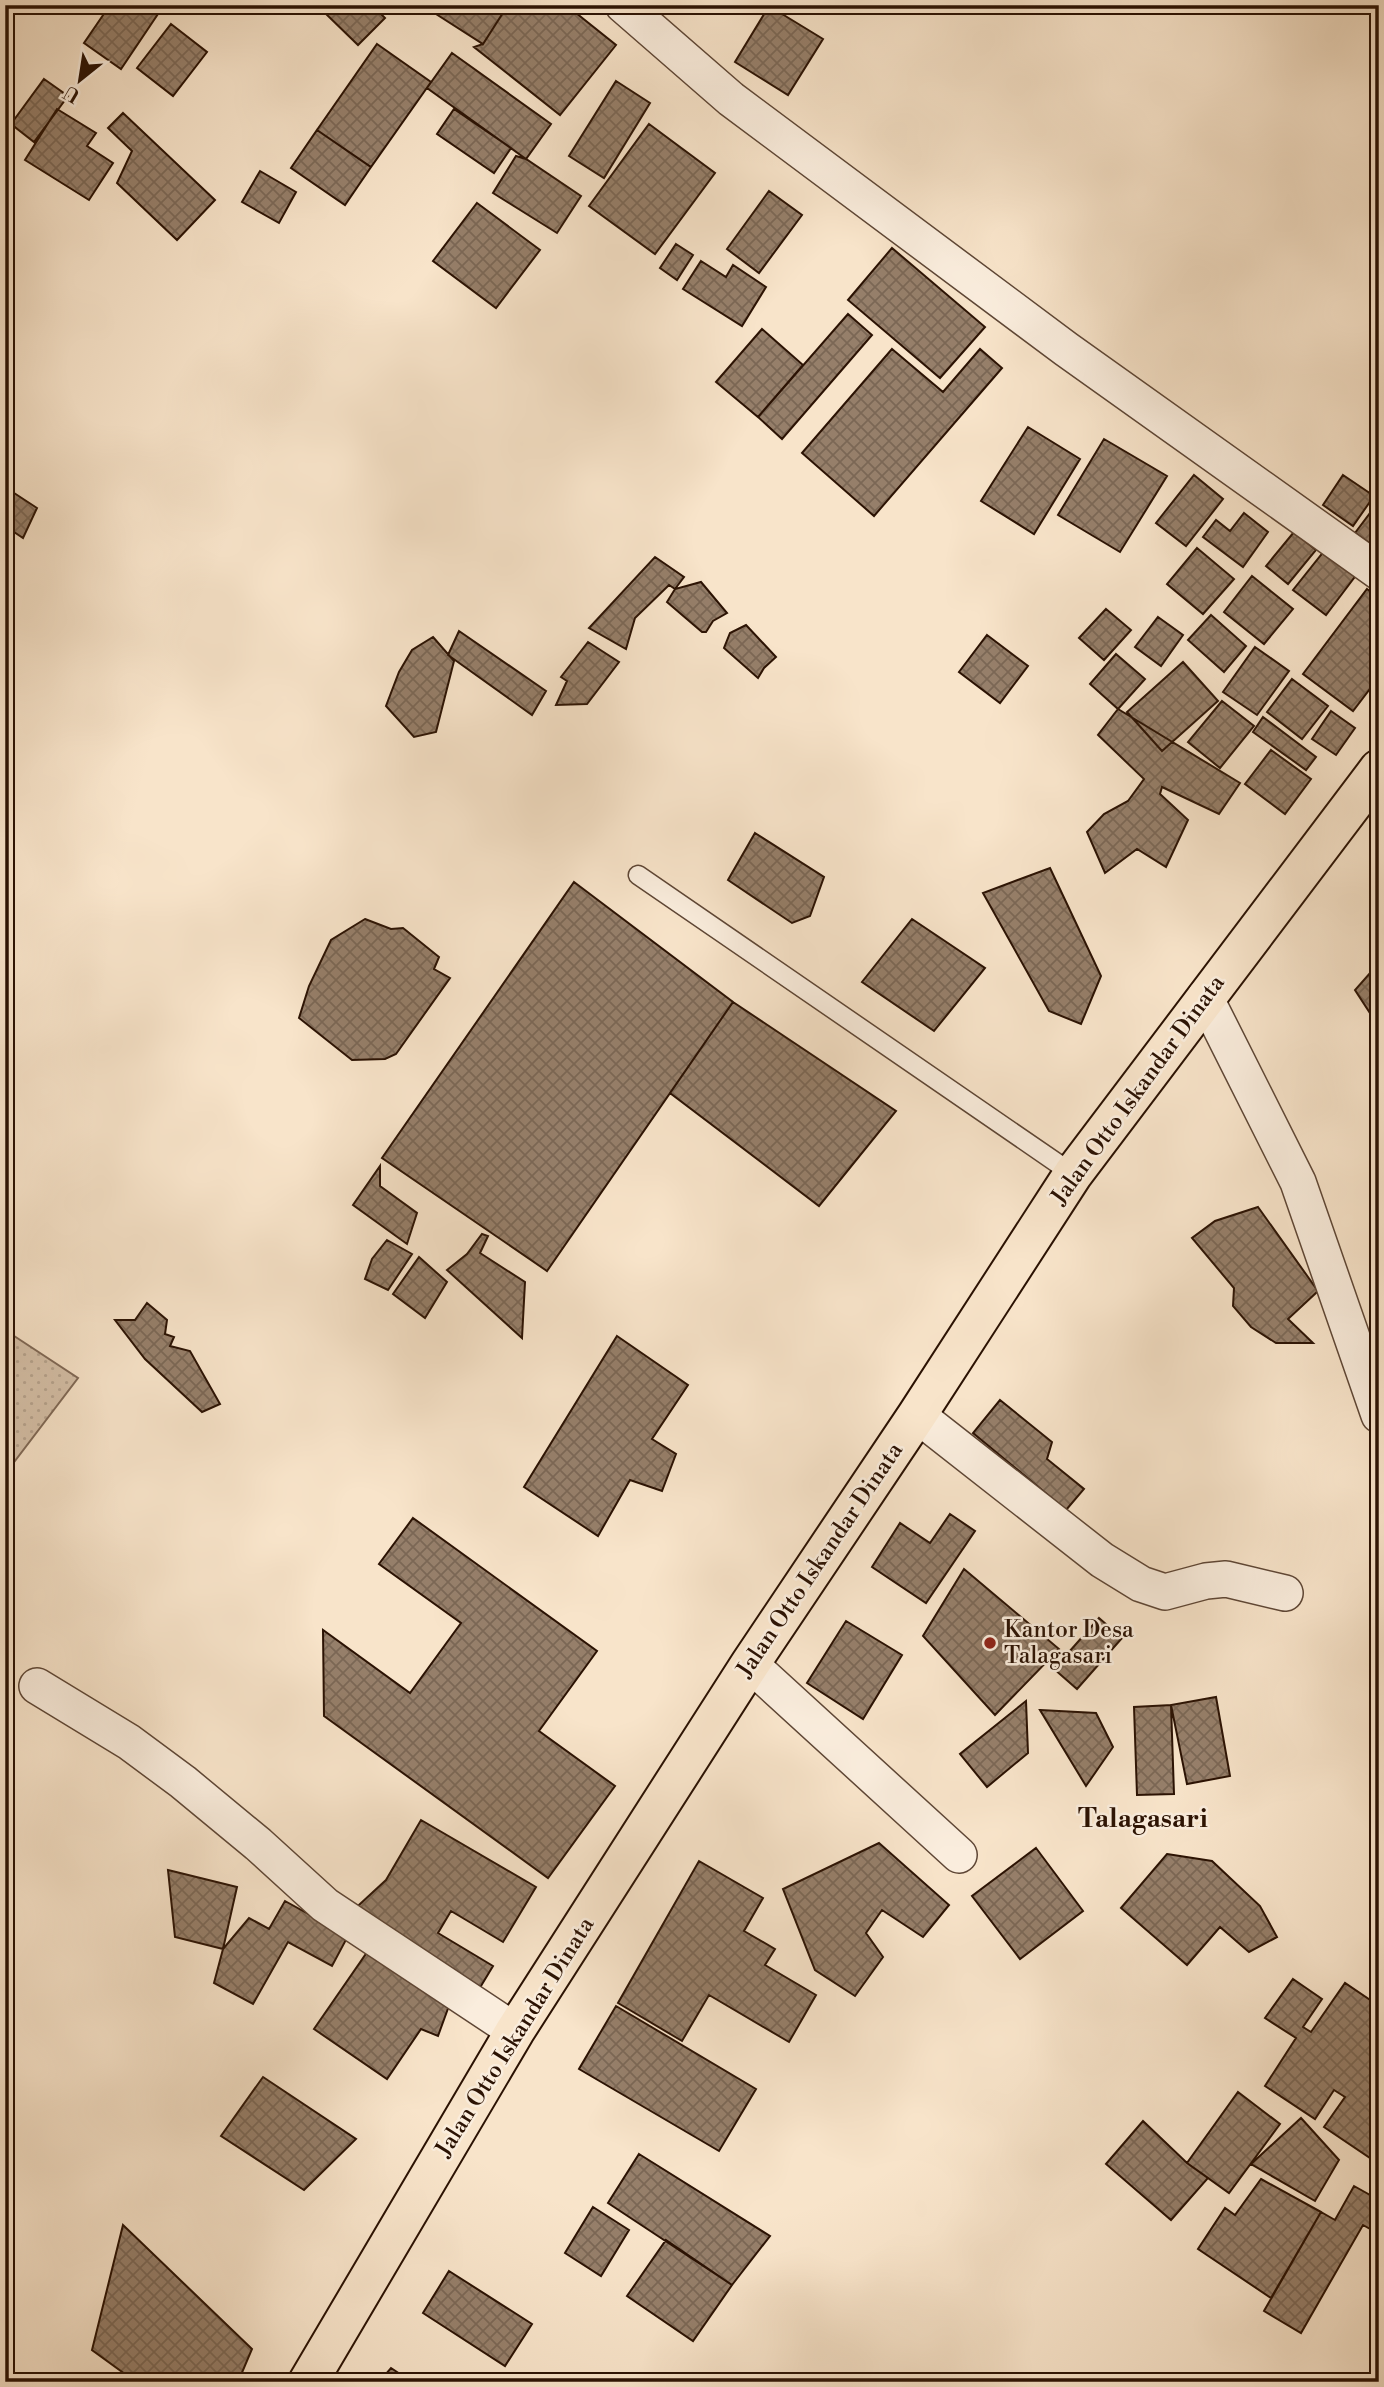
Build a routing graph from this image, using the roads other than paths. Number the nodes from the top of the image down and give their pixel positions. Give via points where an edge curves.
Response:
1 (623, 5) edge
2 (1379, 572) edge
3 (1379, 769) edge
4 (638, 875) dead end
5 (1205, 997) junction
6 (1073, 1174) junction
7 (918, 1415) junction
8 (1379, 1415) edge
9 (1285, 1593) dead end
10 (750, 1664) junction
11 (37, 1686) dead end
12 (959, 1855) dead end
13 (515, 2031) junction
14 (308, 2382) edge

1 - 2 street via 731,99 976,283
3 - 5 main road, Jalan Otto Iskandar Dinata
4 - 6 lane
5 - 6 main road, Jalan Otto Iskandar Dinata
5 - 8 street via 1298,1182
6 - 7 main road, Jalan Otto Iskandar Dinata
7 - 9 street via 1102,1560 1141,1584 1165,1592 1226,1579
7 - 10 main road, Jalan Otto Iskandar Dinata
10 - 12 street
10 - 13 main road, Jalan Otto Iskandar Dinata
11 - 13 street via 183,1782 325,1905
13 - 14 main road, Jalan Otto Iskandar Dinata

